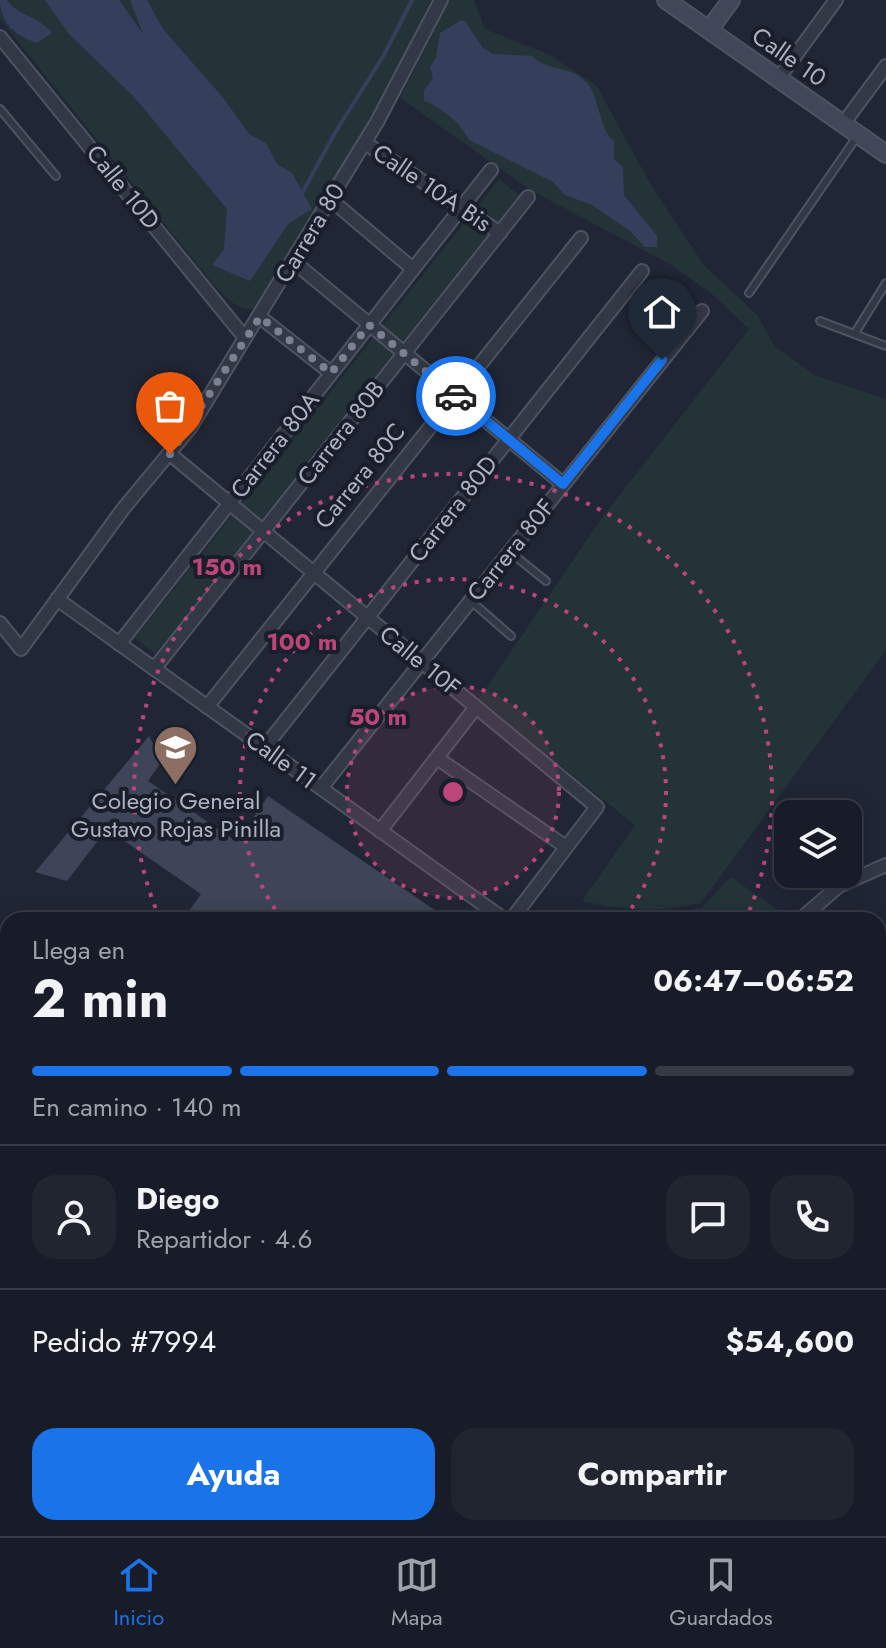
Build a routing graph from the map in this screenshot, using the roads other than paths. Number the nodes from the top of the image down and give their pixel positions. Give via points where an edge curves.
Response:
1 (441, 0) edge
2 (666, 0) edge
3 (731, 0) edge
4 (836, 0) edge
5 (709, 30) junction
6 (0, 37) edge
7 (886, 66) edge
8 (778, 79) junction
9 (0, 109) edge
10 (843, 124) junction
11 (858, 135) junction
12 (365, 143) junction
13 (886, 154) edge
14 (491, 170) dead end
15 (56, 176) dead end
16 (528, 197) dead end
17 (330, 199) junction
18 (461, 207) junction
19 (500, 233) junction
20 (581, 238) dead end
21 (294, 262) junction
22 (413, 269) junction
23 (642, 271) dead end
24 (886, 283) edge
25 (749, 293) dead end
26 (702, 311) dead end
27 (260, 317) junction
28 (820, 321) dead end
29 (369, 325) junction
30 (855, 333) junction
31 (245, 338) junction
32 (886, 346) edge
33 (404, 353) junction
34 (331, 373) junction
35 (455, 396) junction
36 (509, 439) junction
37 (170, 454) junction
38 (563, 484) junction
39 (229, 504) junction
40 (263, 531) junction
41 (510, 552) junction
42 (313, 573) junction
43 (546, 581) dead end
44 (57, 599) junction
45 (471, 601) junction
46 (367, 618) junction
47 (0, 623) edge
48 (511, 636) dead end
49 (119, 644) junction
50 (421, 662) junction
51 (154, 669) junction
52 (207, 707) junction
53 (476, 707) junction
54 (264, 748) junction
55 (437, 758) junction
56 (321, 788) junction
57 (380, 831) junction
58 (566, 847) junction
59 (886, 865) edge
60 (494, 912) edge
61 (517, 912) edge
62 (809, 912) edge

1 - 12 street, Carrera 80
2 - 5 street, Calle 10
3 - 5 street
4 - 8 street
5 - 8 street, Calle 10
6 - 31 street, Calle 10D
7 - 10 street
8 - 10 street, Calle 10
9 - 15 lane
10 - 11 street, Calle 10
11 - 13 street, Calle 10
11 - 25 lane
12 - 17 street, Carrera 80
12 - 18 street, Calle 10A Bis
14 - 18 street, Carrera 80A
16 - 19 street, Carrera 80B
17 - 21 street, Carrera 80
17 - 22 street
18 - 19 street, Calle 10A Bis
18 - 22 street, Carrera 80A
19 - 33 street, Carrera 80B
20 - 35 street, Carrera 80C
21 - 27 street, Carrera 80
21 - 29 street
22 - 29 street, Carrera 80A
23 - 36 street, Carrera 80D
24 - 30 lane
26 - 38 street, Carrera 80F
27 - 31 street, Carrera 80
27 - 34 street
28 - 30 lane
29 - 33 street
29 - 34 street, Carrera 80A
30 - 32 lane
31 - 37 street, Carrera 80
33 - 35 street
33 - 40 street, Carrera 80B
34 - 39 street, Carrera 80A
35 - 36 street
35 - 42 street, Carrera 80C
36 - 38 street
36 - 46 street, Carrera 80D
37 - 39 street, Calle 10F
37 - 44 street, Carrera 80
38 - 41 street, Carrera 80F
39 - 40 street, Calle 10F
39 - 49 street, Carrera 80A
40 - 42 street, Calle 10F
40 - 51 street, Carrera 80B
41 - 43 lane
41 - 45 street, Carrera 80F
42 - 46 street, Calle 10F
42 - 52 street, Carrera 80C
44 - 47 street, Carrera 80 via 21,649
44 - 49 street, Calle 11
45 - 48 lane
45 - 50 street, Carrera 80F
46 - 50 street, Calle 10F
46 - 54 street, Carrera 80D
49 - 51 street, Calle 11
50 - 53 street, Calle 10F
50 - 56 street, Carrera 80F
51 - 52 street, Calle 11
52 - 54 street, Calle 11
53 - 55 street
53 - 58 street, Calle 10F via 597,807
54 - 56 street, Calle 11
55 - 57 street
55 - 58 street
56 - 57 street, Calle 11
57 - 60 street, Calle 11
58 - 61 street
59 - 62 street via 839,886

